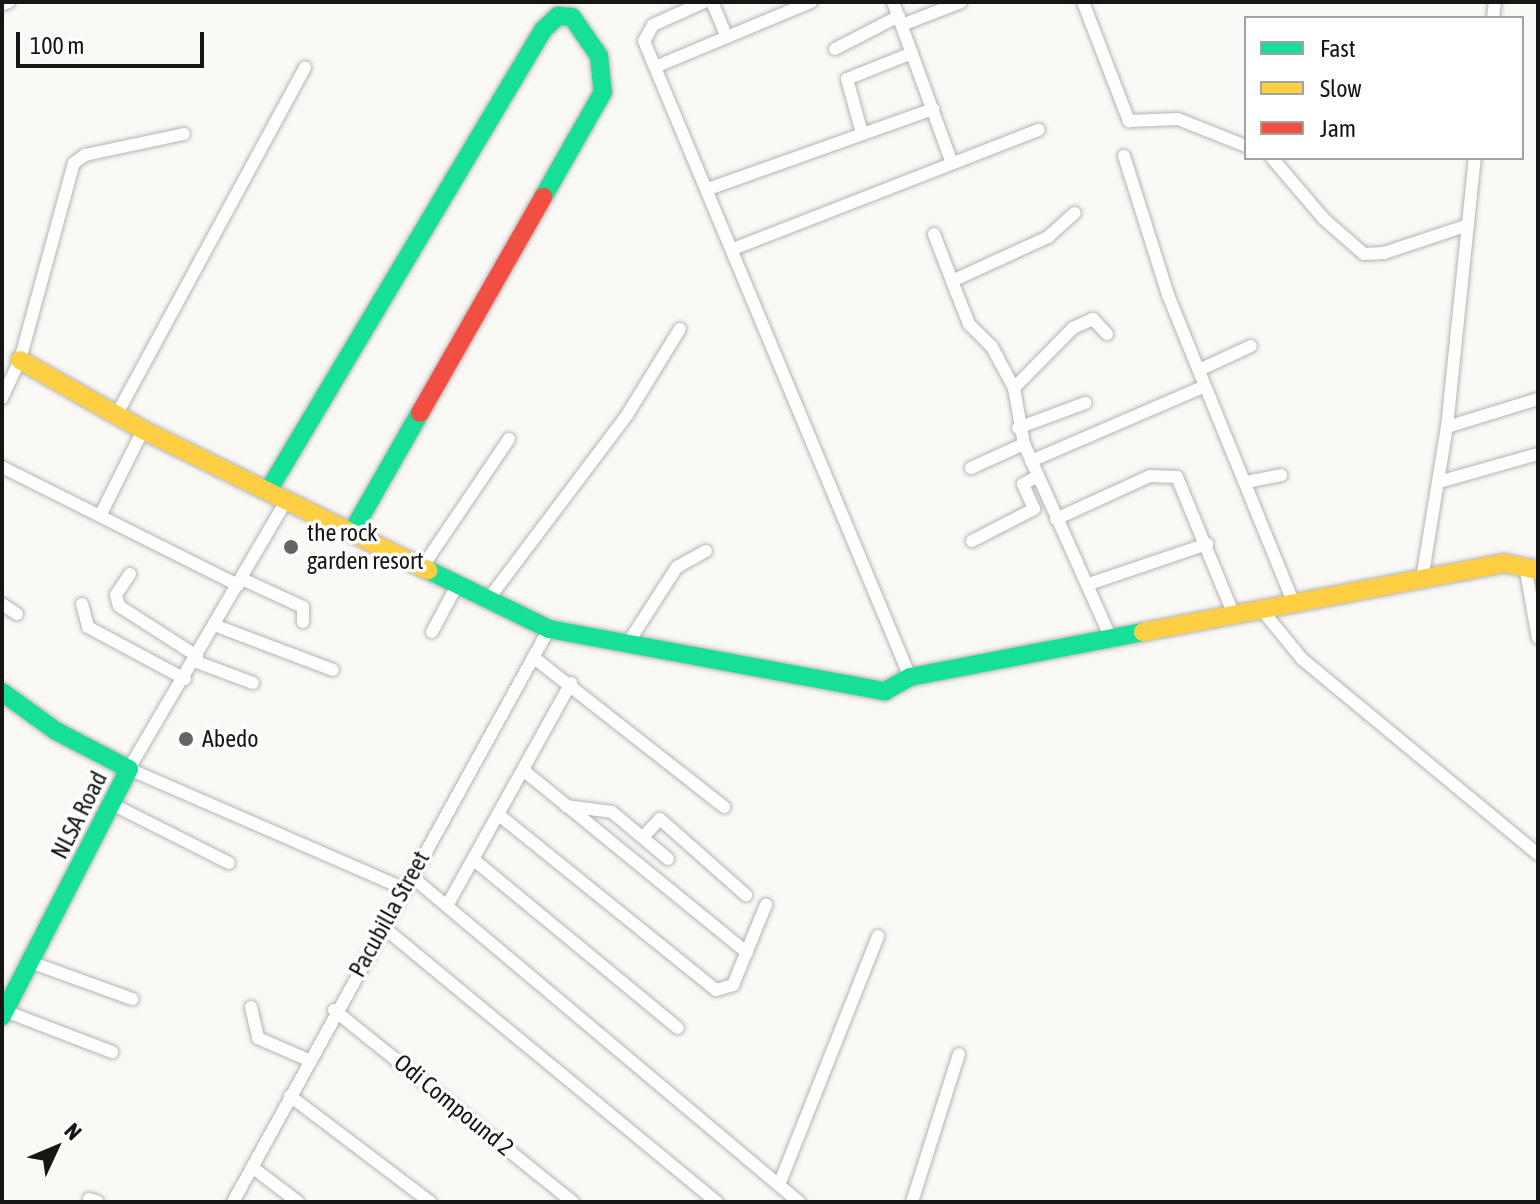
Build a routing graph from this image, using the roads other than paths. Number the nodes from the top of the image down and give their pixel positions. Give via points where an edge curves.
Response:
1 (9, 2) edge
2 (704, 2) edge
3 (712, 2) edge
4 (811, 2) edge
5 (893, 2) edge
6 (961, 2) edge
7 (1083, 2) edge
8 (2, 4) edge
9 (901, 20) junction
10 (727, 37) junction
11 (835, 49) dead end
12 (912, 53) junction
13 (305, 67) dead end
14 (655, 67) junction
15 (933, 109) junction
16 (1039, 130) dead end
17 (862, 133) junction
18 (184, 134) dead end
19 (1244, 145) edge
20 (1124, 156) dead end
21 (1274, 160) edge
22 (1475, 160) edge
23 (952, 163) junction
24 (711, 188) junction
25 (1075, 213) dead end
26 (1468, 225) junction
27 (934, 234) dead end
28 (733, 249) junction
29 (952, 281) junction
30 (680, 329) dead end
31 (1107, 334) dead end
32 (1251, 346) dead end
33 (20, 360) junction
34 (1199, 370) junction
35 (1205, 386) junction
36 (1014, 388) junction
37 (2, 398) edge
38 (1538, 399) edge
39 (1085, 403) dead end
40 (118, 412) junction
41 (1447, 427) junction
42 (1018, 428) junction
43 (143, 430) junction
44 (509, 439) dead end
45 (1024, 444) junction
46 (1538, 454) edge
47 (1031, 461) junction
48 (2, 467) edge
49 (971, 468) dead end
50 (1281, 475) dead end
51 (1038, 476) junction
52 (1246, 482) junction
53 (1439, 482) junction
54 (268, 491) junction
55 (286, 501) junction
56 (101, 514) junction
57 (1056, 519) junction
58 (352, 532) junction
59 (972, 541) dead end
60 (1207, 544) junction
61 (706, 551) dead end
62 (1532, 568) edge
63 (421, 569) junction
64 (130, 574) dead end
65 (1422, 579) junction
66 (240, 582) junction
67 (1089, 584) junction
68 (456, 587) junction
69 (487, 601) junction
70 (2, 604) edge
71 (82, 604) dead end
72 (1294, 604) junction
73 (1262, 610) junction
74 (17, 614) dead end
75 (1234, 615) junction
76 (303, 622) dead end
77 (214, 625) junction
78 (549, 629) junction
79 (432, 632) dead end
80 (1538, 638) edge
81 (1112, 641) junction
82 (628, 643) junction
83 (533, 657) junction
84 (196, 658) junction
85 (333, 670) dead end
86 (910, 677) junction
87 (185, 679) junction
88 (253, 683) dead end
89 (571, 683) junction
90 (2, 692) edge
91 (129, 769) junction
92 (523, 770) junction
93 (110, 803) junction
94 (566, 806) junction
95 (724, 807) dead end
96 (499, 815) junction
97 (644, 836) junction
98 (1536, 850) edge
99 (668, 859) dead end
100 (474, 860) junction
101 (229, 863) dead end
102 (411, 876) junction
103 (405, 889) junction
104 (746, 895) dead end
105 (448, 904) junction
106 (766, 905) dead end
107 (383, 927) junction
108 (878, 936) dead end
109 (747, 953) junction
110 (30, 962) junction
111 (8, 987) edge
112 (132, 999) dead end
113 (251, 1007) dead end
114 (334, 1010) junction
115 (3, 1013) edge
116 (678, 1028) dead end
117 (112, 1052) dead end
118 (959, 1054) dead end
119 (308, 1060) junction
120 (290, 1096) junction
121 (252, 1167) junction
122 (779, 1185) junction
123 (233, 1202) edge
124 (298, 1202) edge
125 (430, 1202) edge
126 (573, 1202) edge
127 (717, 1202) edge
128 (799, 1202) edge
129 (912, 1202) edge

1 - 8 street
2 - 14 street via 645,33
3 - 10 street
4 - 10 street
5 - 9 street
6 - 9 street
7 - 19 street via 1129,121 1178,119
9 - 11 street
9 - 12 street
10 - 14 street
12 - 15 street
12 - 17 street via 847,79
13 - 40 street
14 - 24 street
15 - 17 street
15 - 23 street
16 - 23 street
17 - 24 street
18 - 33 street via 85,155 74,163
20 - 34 street via 1140,218
21 - 26 street via 1324,219 1364,254 1384,253
22 - 26 street
23 - 28 street
24 - 28 street
25 - 29 street via 1048,237
26 - 41 street
27 - 29 street
28 - 86 street
29 - 36 street via 969,324 992,347
30 - 69 street via 627,415
31 - 36 street via 1093,319 1073,328
32 - 34 street
33 - 37 street
33 - 40 street
34 - 35 street
35 - 47 street
35 - 52 street
36 - 42 street
38 - 41 street
39 - 42 street
40 - 43 street
41 - 53 street
42 - 45 street
43 - 54 street
43 - 56 street
44 - 63 street
45 - 47 street
45 - 49 street
46 - 53 street
47 - 51 street
48 - 56 street
50 - 52 street
51 - 57 street
51 - 59 street via 1023,484 1034,509
52 - 72 street
53 - 65 street
54 - 55 street
54 - 58 street via 543,30 558,16 572,17 599,56 603,92
55 - 58 street
55 - 66 street
56 - 66 street
57 - 60 street via 1150,476 1169,474 1181,481
57 - 67 street
58 - 63 street
60 - 67 street
60 - 75 street
61 - 82 street via 677,567
62 - 65 street via 1504,563
62 - 80 street
63 - 68 street
64 - 84 street via 116,595 119,606
65 - 72 street
66 - 76 street via 303,607
66 - 77 street
67 - 81 street
68 - 69 street
68 - 79 street
69 - 78 street
70 - 74 street
71 - 87 street via 88,627
72 - 73 street
73 - 75 street
73 - 98 street via 1302,659
75 - 81 street
77 - 84 street
77 - 85 street
78 - 82 street
78 - 83 street, Pacubilla Street
81 - 86 street
82 - 86 street via 885,691
83 - 89 street
83 - 102 street, Pacubilla Street
84 - 87 street
84 - 88 street
87 - 91 street
89 - 92 street
89 - 95 street
90 - 91 street, NLSA Road via 56,731
91 - 93 street, NLSA Road
91 - 103 street
92 - 94 street
92 - 96 street
93 - 101 street
93 - 110 street, NLSA Road
94 - 97 street via 612,812
94 - 109 street
96 - 100 street
96 - 109 street via 716,990 733,985
97 - 99 street
97 - 104 street via 660,819
100 - 105 street
100 - 116 street
102 - 103 street, Pacubilla Street
102 - 105 street
103 - 107 street, Pacubilla Street
105 - 122 street
106 - 109 street
107 - 114 street, Pacubilla Street
107 - 127 street
108 - 122 street
110 - 111 street, NLSA Road
110 - 112 street
111 - 115 street, NLSA Road
113 - 119 street via 258,1038
114 - 119 street, Pacubilla Street
114 - 126 street, Odi Compound 2
115 - 117 street
118 - 129 street
119 - 120 street, Pacubilla Street
120 - 121 street, Pacubilla Street
120 - 125 street
121 - 123 street, Pacubilla Street
121 - 124 street
122 - 128 street

